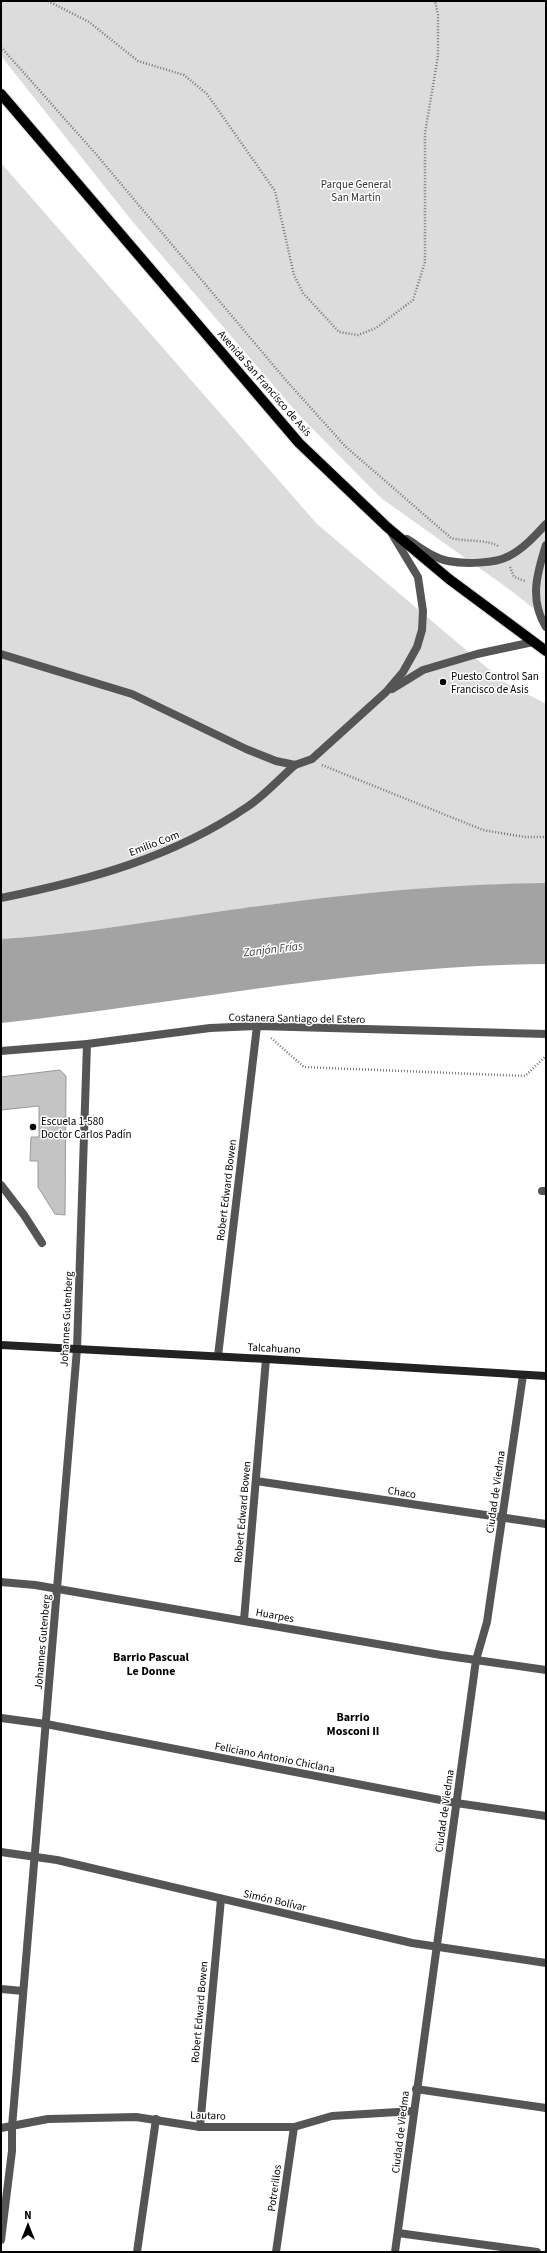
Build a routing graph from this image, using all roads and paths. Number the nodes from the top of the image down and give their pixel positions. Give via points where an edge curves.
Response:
1 (48, 1) edge
2 (435, 1) edge
3 (1, 47) edge
4 (1, 94) edge
5 (546, 524) edge
6 (387, 527) junction
7 (546, 545) edge
8 (508, 557) junction
9 (536, 581) junction
10 (546, 627) edge
11 (533, 642) junction
12 (546, 651) edge
13 (1, 654) edge
14 (386, 692) junction
15 (309, 760) junction
16 (295, 765) junction
17 (546, 837) edge
18 (1, 898) edge
19 (257, 1026) junction
20 (546, 1034) edge
21 (87, 1044) junction
22 (1, 1051) edge
23 (546, 1056) edge
24 (1, 1185) edge
25 (42, 1243) dead end
26 (1, 1345) edge
27 (77, 1349) junction
28 (218, 1356) junction
29 (266, 1359) junction
30 (523, 1375) junction
31 (546, 1376) edge
32 (256, 1481) junction
33 (503, 1518) junction
34 (546, 1524) edge
35 (1, 1582) edge
36 (57, 1589) junction
37 (244, 1620) junction
38 (476, 1660) junction
39 (546, 1670) edge
40 (1, 1718) edge
41 (46, 1724) junction
42 (456, 1803) junction
43 (546, 1816) edge
44 (1, 1852) edge
45 (34, 1856) junction
46 (221, 1899) junction
47 (436, 1948) junction
48 (546, 1963) edge
49 (1, 1989) edge
50 (23, 1990) junction
51 (416, 2089) junction
52 (546, 2108) edge
53 (414, 2111) junction
54 (156, 2119) junction
55 (12, 2127) junction
56 (200, 2127) junction
57 (294, 2127) junction
58 (1, 2128) edge
59 (398, 2233) junction
60 (1, 2240) edge
61 (137, 2252) edge
62 (276, 2252) edge
63 (395, 2252) edge
64 (537, 2252) edge

1 - 2 path via 89,22 138,61 184,75 207,94 275,191 294,275 303,293 339,332 358,335 376,328 413,300 425,262 425,133 438,56 438,15
3 - 8 path via 345,446 451,538 463,542 498,545
4 - 6 main road, Avenida San Francisco de Asís via 299,443
5 - 8 street via 527,544
6 - 8 street via 447,561 466,563
6 - 11 main road, Avenida San Francisco de Asís via 449,579
6 - 14 street via 418,577 423,611 418,647 403,672
7 - 9 street
8 - 9 path via 514,577 524,581
9 - 10 street via 536,602
11 - 12 main road, Avenida San Francisco de Asís
11 - 14 street via 477,654 423,670
13 - 16 street via 132,694 246,749 276,762
14 - 15 street
15 - 16 street
15 - 17 path via 483,830 525,837
16 - 18 street, Emilio Com via 248,807 196,838 137,862 73,883
19 - 20 street, Costanera Santiago del Estero
19 - 21 street, Costanera Santiago del Estero via 210,1028
19 - 23 path via 304,1067 525,1076
19 - 28 street, Robert Edward Bowen
21 - 22 street, Costanera Santiago del Estero
21 - 27 street, Johannes Gutenberg
24 - 25 street
26 - 27 street, Talcahuano
27 - 28 street, Talcahuano
27 - 36 street, Johannes Gutenberg
28 - 29 street, Talcahuano
29 - 30 street, Talcahuano
29 - 32 street, Robert Edward Bowen
30 - 31 street, Talcahuano
30 - 33 street, Ciudad de Viedma
32 - 33 street, Chaco
32 - 37 street, Robert Edward Bowen
33 - 34 street, Chaco
33 - 38 street, Ciudad de Viedma via 487,1622
35 - 36 street, Huarpes
36 - 37 street, Huarpes
36 - 41 street, Johannes Gutenberg
37 - 38 street, Huarpes
38 - 39 street, Huarpes
38 - 42 street, Ciudad de Viedma
40 - 41 street, Feliciano Antonio Chiclana
41 - 42 street, Feliciano Antonio Chiclana
41 - 45 street, Johannes Gutenberg
42 - 43 street, Feliciano Antonio Chiclana
42 - 47 street, Ciudad de Viedma
44 - 45 street, Simón Bolívar
45 - 46 street, Simón Bolívar
45 - 50 street, Johannes Gutenberg
46 - 47 street, Simón Bolívar
46 - 56 street, Robert Edward Bowen
47 - 48 street, Simón Bolívar
47 - 51 street, Ciudad de Viedma
49 - 50 street
50 - 55 street, Johannes Gutenberg
51 - 52 street
51 - 53 street, Ciudad de Viedma
53 - 57 street, Lautaro via 332,2116
53 - 59 street, Ciudad de Viedma
54 - 55 street, Lautaro via 48,2119
54 - 56 street, Lautaro
54 - 61 street
55 - 58 street, Lautaro
55 - 60 street, Johannes Gutenberg via 12,2151
56 - 57 street, Lautaro
57 - 62 street, Potrerillos
59 - 63 street, Ciudad de Viedma
59 - 64 street

